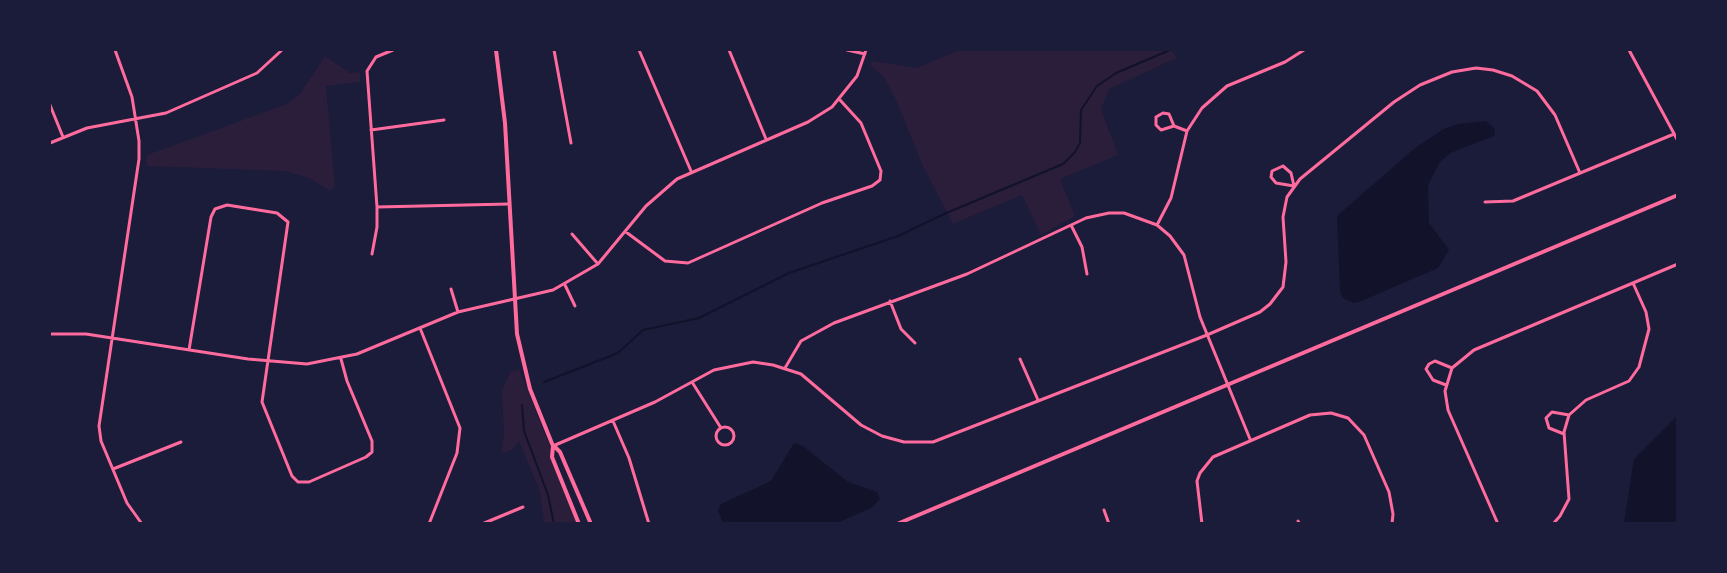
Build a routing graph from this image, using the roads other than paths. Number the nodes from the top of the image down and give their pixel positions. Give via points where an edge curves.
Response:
1 (115, 50) edge
2 (282, 50) edge
3 (393, 50) edge
4 (496, 50) edge
5 (554, 50) edge
6 (639, 50) edge
7 (729, 50) edge
8 (846, 50) edge
9 (866, 50) edge
10 (1304, 50) edge
11 (1629, 50) edge
12 (866, 55) junction
13 (840, 100) junction
14 (50, 105) edge
15 (136, 119) junction
16 (444, 120) dead end
17 (1174, 126) junction
18 (371, 130) junction
19 (1187, 131) junction
20 (1674, 134) junction
21 (63, 137) junction
22 (766, 139) junction
23 (1677, 141) edge
24 (50, 143) edge
25 (571, 143) dead end
26 (691, 171) junction
27 (1580, 173) junction
28 (1294, 186) junction
29 (1677, 195) edge
30 (1485, 202) dead end
31 (509, 204) junction
32 (377, 207) junction
33 (1071, 225) junction
34 (1157, 225) junction
35 (626, 232) junction
36 (572, 234) dead end
37 (372, 254) dead end
38 (598, 264) junction
39 (1677, 264) edge
40 (1087, 274) dead end
41 (1633, 283) junction
42 (565, 285) junction
43 (451, 289) dead end
44 (514, 299) junction
45 (890, 301) junction
46 (575, 306) dead end
47 (458, 312) junction
48 (420, 328) junction
49 (50, 334) edge
50 (1207, 335) junction
51 (112, 338) junction
52 (915, 343) dead end
53 (189, 350) junction
54 (341, 359) junction
55 (1020, 359) dead end
56 (267, 362) junction
57 (785, 368) junction
58 (1452, 368) junction
59 (692, 382) junction
60 (1228, 385) junction
61 (1446, 385) junction
62 (1038, 400) junction
63 (1569, 415) junction
64 (613, 421) junction
65 (721, 428) junction
66 (1564, 434) junction
67 (1250, 439) junction
68 (182, 442) dead end
69 (553, 446) junction
70 (113, 470) junction
71 (523, 507) dead end
72 (1104, 510) dead end
73 (142, 524) edge
74 (429, 524) edge
75 (483, 524) edge
76 (579, 524) edge
77 (591, 524) edge
78 (649, 524) edge
79 (897, 524) edge
80 (1109, 524) edge
81 (1202, 524) edge
82 (1392, 524) edge
83 (1498, 524) edge
84 (1553, 524) edge

1 - 15 street
2 - 15 street via 249,78 166,113
3 - 18 street via 376,57 367,71
4 - 31 street via 503,94
5 - 25 street
6 - 26 street
7 - 22 street
8 - 12 street
9 - 12 street
10 - 19 street via 1218,92
11 - 20 street
12 - 13 street
13 - 22 street via 816,118
13 - 35 street via 861,123 881,171 880,180 872,186 822,203 688,263 665,261
14 - 21 street
15 - 21 street
15 - 51 street via 140,141 138,171
16 - 18 street
17 - 17 street via 1170,114 1156,117 1161,130
17 - 19 street
18 - 32 street
19 - 34 street via 1171,198
20 - 23 street
20 - 27 street
21 - 24 street
22 - 26 street
26 - 35 street via 657,195
27 - 28 street via 1559,122 1543,98 1512,76 1476,68 1446,74 1405,94
27 - 30 street via 1513,201
28 - 28 street via 1276,183 1272,171 1283,166 1288,169
28 - 50 street via 1282,217 1287,262 1282,287 1260,312
29 - 60 street
31 - 32 street
31 - 44 street
32 - 37 street
33 - 34 street via 1093,215 1116,213
33 - 40 street via 1082,248
33 - 45 street via 978,269
34 - 50 street via 1184,255
35 - 38 street
36 - 38 street
38 - 42 street
39 - 41 street
41 - 58 street via 1474,350
41 - 63 street via 1649,330 1639,368 1629,381 1586,400
42 - 44 street
42 - 46 street
43 - 47 street
44 - 47 street
44 - 69 street via 517,334 530,389
45 - 52 street via 901,329
45 - 57 street via 808,336
47 - 48 street
48 - 54 street
48 - 74 street via 460,428 457,453
49 - 51 street
50 - 60 street
50 - 62 street
51 - 53 street
51 - 70 street via 99,426
53 - 56 street
53 - 56 street via 212,217 215,209 227,205 277,213 288,222
54 - 56 street via 308,364
54 - 56 street via 346,381 372,441 372,452 309,482 298,482 292,476 264,408
55 - 62 street
57 - 59 street via 742,363 720,368
57 - 62 street via 811,381 861,425 904,442 944,440
58 - 61 street
58 - 61 street via 1435,361 1426,369 1432,380
59 - 64 street
59 - 65 street
60 - 67 street
60 - 79 street
61 - 83 street via 1448,410
63 - 66 street
63 - 66 street via 1552,412 1546,418 1549,428
64 - 69 street
64 - 78 street
65 - 65 street via 717,439 728,445 734,433
66 - 84 street via 1569,499
67 - 81 street via 1213,457 1200,472 1196,490
67 - 82 street via 1310,415 1331,412 1348,418 1364,435 1389,492
68 - 70 street
69 - 76 street via 552,457
69 - 77 street via 560,452
70 - 73 street via 130,510
71 - 75 street
72 - 80 street

